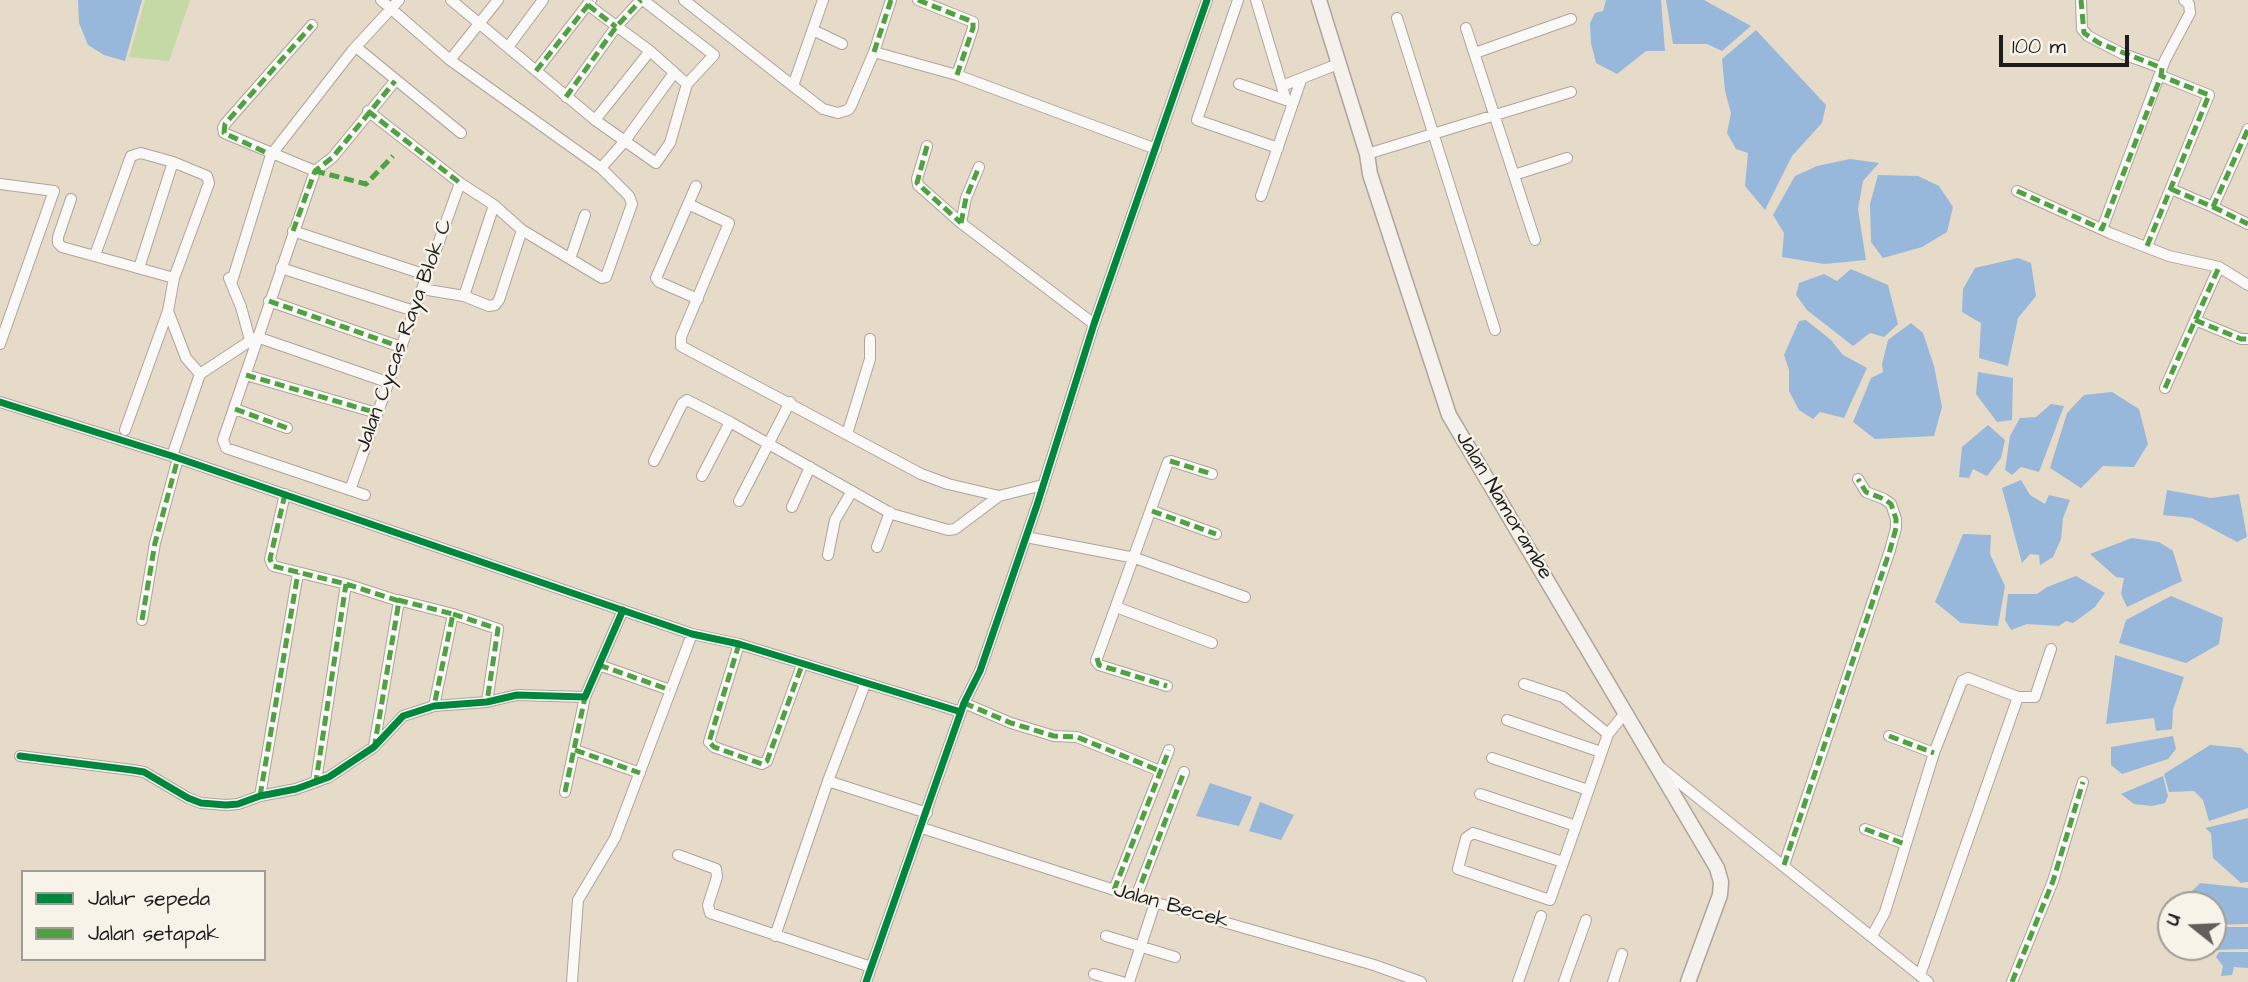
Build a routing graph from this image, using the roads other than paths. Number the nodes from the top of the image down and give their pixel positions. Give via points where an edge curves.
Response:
1 (381, 0) edge
2 (452, 0) edge
3 (499, 0) edge
4 (543, 0) edge
5 (642, 0) edge
6 (684, 0) edge
7 (823, 0) edge
8 (891, 0) edge
9 (918, 0) edge
10 (1207, 0) edge
11 (1238, 0) edge
12 (1256, 0) edge
13 (1319, 0) edge
14 (2081, 0) edge
15 (2184, 0) edge
16 (590, 3) edge
17 (395, 4) edge
18 (1397, 18) dead end
19 (1571, 19) dead end
20 (480, 24) junction
21 (312, 25) dead end
22 (616, 27) junction
23 (1466, 28) dead end
24 (813, 30) junction
25 (842, 44) dead end
26 (356, 47) junction
27 (508, 47) junction
28 (650, 51) junction
29 (874, 52) junction
30 (1475, 53) junction
31 (450, 60) junction
32 (1338, 64) junction
33 (536, 71) junction
34 (2161, 72) junction
35 (674, 73) junction
36 (957, 75) junction
37 (1301, 80) junction
38 (395, 81) junction
39 (687, 84) junction
40 (1239, 84) dead end
41 (793, 86) junction
42 (1282, 86) junction
43 (1572, 92) dead end
44 (566, 97) junction
45 (1290, 101) junction
46 (368, 111) junction
47 (1494, 116) junction
48 (595, 120) junction
49 (2248, 129) edge
50 (461, 133) dead end
51 (1434, 134) junction
52 (624, 142) junction
53 (927, 146) dead end
54 (1278, 148) junction
55 (1156, 149) junction
56 (268, 153) junction
57 (1367, 154) junction
58 (1567, 158) dead end
59 (173, 162) junction
60 (979, 167) dead end
61 (601, 168) junction
62 (315, 171) junction
63 (1514, 175) junction
64 (460, 183) junction
65 (0, 184) edge
66 (696, 186) dead end
67 (2171, 189) junction
68 (2017, 191) dead end
69 (1261, 196) dead end
70 (71, 199) dead end
71 (688, 204) junction
72 (494, 205) junction
73 (2213, 207) junction
74 (585, 215) dead end
75 (961, 223) junction
76 (2248, 224) edge
77 (2102, 229) junction
78 (522, 230) junction
79 (293, 231) junction
80 (1535, 240) dead end
81 (2147, 246) junction
82 (94, 255) junction
83 (570, 259) junction
84 (2219, 267) junction
85 (139, 268) junction
86 (281, 268) junction
87 (426, 275) junction
88 (174, 278) junction
89 (2248, 285) edge
90 (422, 289) junction
91 (464, 296) junction
92 (698, 299) junction
93 (269, 300) junction
94 (168, 311) junction
95 (414, 311) junction
96 (2195, 320) junction
97 (1094, 324) junction
98 (1495, 330) dead end
99 (253, 339) junction
100 (870, 339) dead end
101 (2248, 339) edge
102 (0, 344) edge
103 (401, 347) junction
104 (200, 374) junction
105 (246, 375) junction
106 (387, 382) junction
107 (2165, 388) dead end
108 (0, 402) edge
109 (790, 402) junction
110 (235, 409) junction
111 (377, 413) junction
112 (730, 422) junction
113 (287, 428) dead end
114 (125, 430) dead end
115 (847, 434) junction
116 (768, 444) junction
117 (175, 457) junction
118 (654, 461) dead end
119 (810, 467) junction
120 (1212, 474) dead end
121 (702, 475) dead end
122 (1858, 479) dead end
123 (1043, 485) junction
124 (350, 490) junction
125 (852, 491) junction
126 (285, 494) junction
127 (365, 495) dead end
128 (999, 496) junction
129 (739, 501) dead end
130 (792, 507) dead end
131 (1152, 511) junction
132 (890, 512) junction
133 (1216, 534) dead end
134 (1026, 537) junction
135 (877, 547) dead end
136 (828, 555) dead end
137 (1135, 558) junction
138 (298, 573) junction
139 (346, 584) junction
140 (1245, 597) dead end
141 (398, 600) junction
142 (1116, 607) junction
143 (624, 610) junction
144 (453, 614) junction
145 (142, 620) dead end
146 (692, 634) junction
147 (1212, 643) dead end
148 (740, 644) junction
149 (2051, 649) dead end
150 (599, 665) junction
151 (802, 665) junction
152 (865, 684) junction
153 (1524, 684) dead end
154 (1167, 687) dead end
155 (670, 690) junction
156 (585, 697) junction
157 (2018, 697) junction
158 (487, 702) junction
159 (435, 706) junction
160 (963, 708) junction
161 (1626, 712) junction
162 (1507, 720) dead end
163 (1608, 734) junction
164 (1889, 736) dead end
165 (374, 747) junction
166 (575, 750) junction
167 (1169, 750) dead end
168 (1601, 752) junction
169 (1934, 754) junction
170 (20, 756) dead end
171 (1492, 758) dead end
172 (1656, 764) junction
173 (1160, 771) junction
174 (1184, 772) dead end
175 (640, 773) junction
176 (316, 780) junction
177 (828, 781) junction
178 (2082, 782) dead end
179 (1588, 790) junction
180 (565, 792) dead end
181 (1480, 794) dead end
182 (260, 796) junction
183 (927, 813) junction
184 (1576, 826) junction
185 (922, 828) junction
186 (1865, 829) dead end
187 (1905, 844) junction
188 (678, 855) dead end
189 (1563, 862) junction
190 (1784, 865) junction
191 (1114, 890) junction
192 (1136, 897) junction
193 (1155, 903) junction
194 (1541, 916) dead end
195 (1586, 920) dead end
196 (775, 936) junction
197 (1106, 936) dead end
198 (1872, 936) junction
199 (1140, 947) junction
200 (1622, 954) dead end
201 (1175, 957) dead end
202 (871, 967) junction
203 (1094, 974) dead end
204 (1924, 979) edge
205 (572, 982) edge
206 (866, 982) edge
207 (1122, 982) edge
208 (1129, 982) edge
209 (1420, 982) edge
210 (1518, 982) edge
211 (1564, 982) edge
212 (1613, 982) edge
213 (1688, 982) edge
214 (2012, 982) edge

1 - 17 street
2 - 20 street
3 - 20 street
4 - 27 street
5 - 22 street
5 - 39 street via 714,55
6 - 41 street
7 - 24 street
8 - 29 street
9 - 36 street via 973,22
10 - 55 street
11 - 54 street via 1197,120
12 - 42 street
13 - 32 main road, Jalan Namorambe
14 - 34 street via 2082,29 2088,36
15 - 34 street via 2190,13
16 - 22 street
16 - 33 street
17 - 26 street
17 - 31 street
18 - 51 street
19 - 30 street
20 - 27 street
20 - 31 street
21 - 56 street via 225,124 224,134
22 - 28 street
22 - 44 street
23 - 30 street
24 - 25 street
24 - 41 street
26 - 38 street
26 - 56 street
27 - 33 street
28 - 35 street
28 - 48 street
29 - 36 street
29 - 41 street via 851,106 843,112 830,112
30 - 47 street
31 - 61 street
32 - 37 street
32 - 57 main road, Jalan Namorambe
33 - 44 street
34 - 67 street via 2209,95
34 - 77 street
35 - 39 street
35 - 52 street
36 - 55 street
37 - 42 street
37 - 45 street
38 - 46 street
38 - 50 street
39 - 52 street via 670,143 658,162
40 - 45 street
42 - 45 street
43 - 47 street
44 - 48 street
45 - 54 street
46 - 62 street
46 - 64 street
47 - 51 street
47 - 63 street
48 - 52 street
49 - 73 street
51 - 57 street
51 - 98 street
52 - 61 street
53 - 75 street via 917,183
54 - 69 street
55 - 97 street
56 - 62 street
56 - 99 street via 232,281
57 - 161 main road, Jalan Namorambe via 1449,415
58 - 63 street
59 - 82 street via 141,153 131,156
59 - 85 street
59 - 88 street via 210,179
60 - 75 street
61 - 83 street via 632,203 606,277
62 - 79 street
63 - 80 street
64 - 72 street
64 - 87 street, Jalan Cycas Raya Blok C
65 - 102 street via 54,191
66 - 71 street
67 - 73 street
67 - 81 street
68 - 77 street
70 - 82 street via 58,243
71 - 92 street via 656,278
71 - 92 street via 730,223
72 - 78 street
72 - 91 street
73 - 76 street
74 - 83 street
75 - 97 street
77 - 81 street
78 - 83 street
78 - 91 street via 498,303 489,306
79 - 86 street
79 - 87 street
81 - 84 street
82 - 85 street
84 - 89 street
84 - 96 street
85 - 88 street
86 - 93 street
86 - 95 street
87 - 90 street, Jalan Cycas Raya Blok C
88 - 94 street
90 - 91 street
90 - 95 street, Jalan Cycas Raya Blok C
92 - 109 street via 681,345
93 - 99 street
93 - 103 street
94 - 104 street via 186,358
94 - 114 street
95 - 103 street, Jalan Cycas Raya Blok C
96 - 101 street
96 - 107 street
97 - 123 street
99 - 104 street
99 - 105 street
99 - 106 street
100 - 115 street via 870,359
103 - 106 street, Jalan Cycas Raya Blok C
104 - 117 street
105 - 110 street
105 - 111 street
106 - 111 street, Jalan Cycas Raya Blok C
108 - 117 street
109 - 115 street
109 - 116 street
110 - 113 street
110 - 124 street via 223,440 226,448
111 - 124 street, Jalan Cycas Raya Blok C
112 - 116 street
112 - 118 street via 684,401
112 - 121 street
115 - 128 street via 930,477
116 - 119 street
116 - 129 street
117 - 126 street
117 - 145 street
119 - 125 street
119 - 130 street
120 - 131 street via 1169,461
122 - 190 street via 1866,492 1891,504 1896,528
123 - 128 street
123 - 134 street
124 - 127 street
125 - 132 street
125 - 136 street via 835,520
126 - 138 street via 270,562
126 - 143 street
128 - 132 street via 951,530
131 - 133 street
131 - 137 street
132 - 135 street
134 - 137 street
134 - 160 street via 981,671
137 - 140 street
137 - 142 street
138 - 139 street
138 - 182 street
139 - 141 street
139 - 176 street
141 - 144 street
141 - 165 street
142 - 147 street
142 - 154 street via 1097,663
143 - 146 street
143 - 150 street
144 - 158 street via 498,629
144 - 159 street
146 - 148 street
146 - 155 street
148 - 151 street
148 - 151 street via 709,742 762,764 767,761
149 - 157 street via 2037,695
150 - 155 street
150 - 156 street
151 - 152 street
152 - 160 street
152 - 177 street
153 - 163 street via 1563,697
155 - 175 street
156 - 158 street via 517,695
156 - 166 street
157 - 169 street via 1964,678
157 - 204 street
158 - 159 street
159 - 165 street via 403,716
160 - 173 street via 1054,736 1077,737
160 - 183 street
161 - 163 street
161 - 172 main road, Jalan Namorambe
162 - 168 street
163 - 168 street
164 - 169 street
165 - 176 street via 339,772
166 - 175 street
166 - 180 street
167 - 173 street
168 - 179 street
169 - 187 street
170 - 182 street via 144,772 201,803 226,806
171 - 179 street
172 - 190 street
172 - 213 main road, Jalan Namorambe via 1721,883
173 - 191 street
174 - 192 street
175 - 205 street via 613,843 578,900
176 - 182 street
177 - 183 street
177 - 196 street
178 - 214 street via 2053,881
179 - 184 street
181 - 184 street
183 - 185 street
184 - 189 street
185 - 191 street, Jalan Becek
185 - 202 street
186 - 187 street
187 - 198 street via 1885,912
188 - 196 street via 716,869 710,914
189 - 189 street via 1473,833 1466,838 1458,869 1550,900
190 - 198 street
191 - 192 street, Jalan Becek
192 - 193 street, Jalan Becek
193 - 199 street
193 - 209 street, Jalan Becek
194 - 210 street
195 - 211 street
196 - 202 street
197 - 199 street
198 - 204 street
199 - 201 street
199 - 208 street
200 - 212 street
202 - 206 street
203 - 207 street

